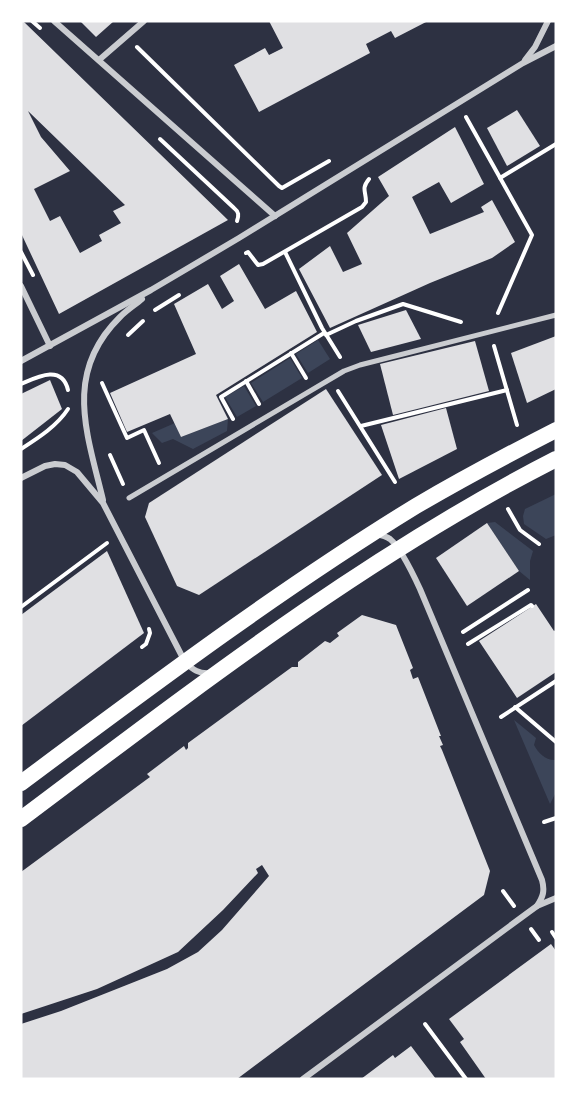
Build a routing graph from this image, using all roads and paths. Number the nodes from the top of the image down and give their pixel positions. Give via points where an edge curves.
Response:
1 (32, 21) edge
2 (54, 21) edge
3 (144, 21) edge
4 (548, 21) edge
5 (43, 31) dead end
6 (127, 36) junction
7 (556, 46) edge
8 (99, 60) junction
9 (523, 63) junction
10 (457, 123) dead end
11 (156, 135) dead end
12 (556, 144) edge
13 (332, 159) dead end
14 (369, 177) dead end
15 (500, 178) junction
16 (275, 216) junction
17 (231, 225) dead end
18 (21, 252) edge
19 (285, 252) junction
20 (238, 258) dead end
21 (35, 280) dead end
22 (21, 286) edge
23 (151, 290) junction
24 (183, 292) dead end
25 (556, 315) edge
26 (490, 332) junction
27 (325, 334) junction
28 (127, 336) dead end
29 (50, 346) junction
30 (291, 353) junction
31 (21, 362) edge
32 (348, 369) junction
33 (330, 380) junction
34 (246, 381) junction
35 (21, 383) edge
36 (313, 389) junction
37 (507, 390) junction
38 (99, 393) dead end
39 (69, 395) dead end
40 (70, 405) dead end
41 (267, 417) junction
42 (517, 425) dead end
43 (361, 426) junction
44 (556, 430) edge
45 (240, 432) junction
46 (152, 447) dead end
47 (21, 449) edge
48 (109, 452) dead end
49 (556, 459) edge
50 (21, 478) edge
51 (395, 482) dead end
52 (129, 498) joint
53 (103, 503) junction
54 (507, 508) dead end
55 (375, 533) junction
56 (539, 544) dead end
57 (398, 549) junction
58 (113, 553) dead end
59 (528, 590) dead end
60 (532, 606) dead end
61 (21, 607) edge
62 (148, 627) dead end
63 (463, 633) dead end
64 (468, 644) dead end
65 (142, 647) dead end
66 (185, 662) junction
67 (217, 673) junction
68 (556, 681) edge
69 (515, 707) junction
70 (501, 717) dead end
71 (556, 742) edge
72 (21, 783) edge
73 (555, 817) edge
74 (21, 819) edge
75 (544, 822) dead end
76 (556, 898) edge
77 (537, 906) junction
78 (552, 932) dead end
79 (556, 938) edge
80 (425, 1024) dead end
81 (303, 1079) edge
82 (466, 1079) edge

1 - 5 path
2 - 8 street
3 - 6 street
4 - 9 street
6 - 8 street
6 - 13 path via 282,188
7 - 9 street
8 - 16 street
9 - 16 street
10 - 15 path via 466,117
11 - 17 path via 238,212 237,223
12 - 15 path
14 - 19 path via 362,207
15 - 26 path via 532,235
16 - 23 street
18 - 21 path
19 - 20 path via 258,265 248,252
19 - 27 path
22 - 29 street
23 - 29 street
23 - 53 street via 108,331 88,368 84,414
24 - 28 path via 156,309
25 - 26 street
26 - 27 path via 403,304
26 - 32 street
26 - 37 path
27 - 30 path
27 - 32 path
29 - 31 street
30 - 34 path
30 - 36 path
32 - 33 street
33 - 36 street
33 - 43 path
34 - 41 path
34 - 45 path via 221,397
35 - 39 path via 48,374 58,376
36 - 41 street
37 - 42 path
37 - 43 path
38 - 46 path via 100,379 127,438 144,430
40 - 47 path via 47,431
41 - 45 street
43 - 51 path
44 - 55 highway via 418,505
45 - 52 street
48 - 52 path
49 - 57 highway
50 - 53 street via 45,466 65,465 77,472
53 - 66 street
54 - 56 path via 520,530
55 - 57 street via 388,538
55 - 66 highway
57 - 67 highway
57 - 77 street via 415,577 542,880 544,893
58 - 61 path via 108,542
59 - 63 path
60 - 64 path
62 - 65 path via 150,633
66 - 67 street via 204,674
66 - 72 highway
67 - 74 highway
68 - 69 path
69 - 70 path
69 - 71 path
73 - 75 path
76 - 77 street
77 - 81 street
78 - 79 path
80 - 82 path

